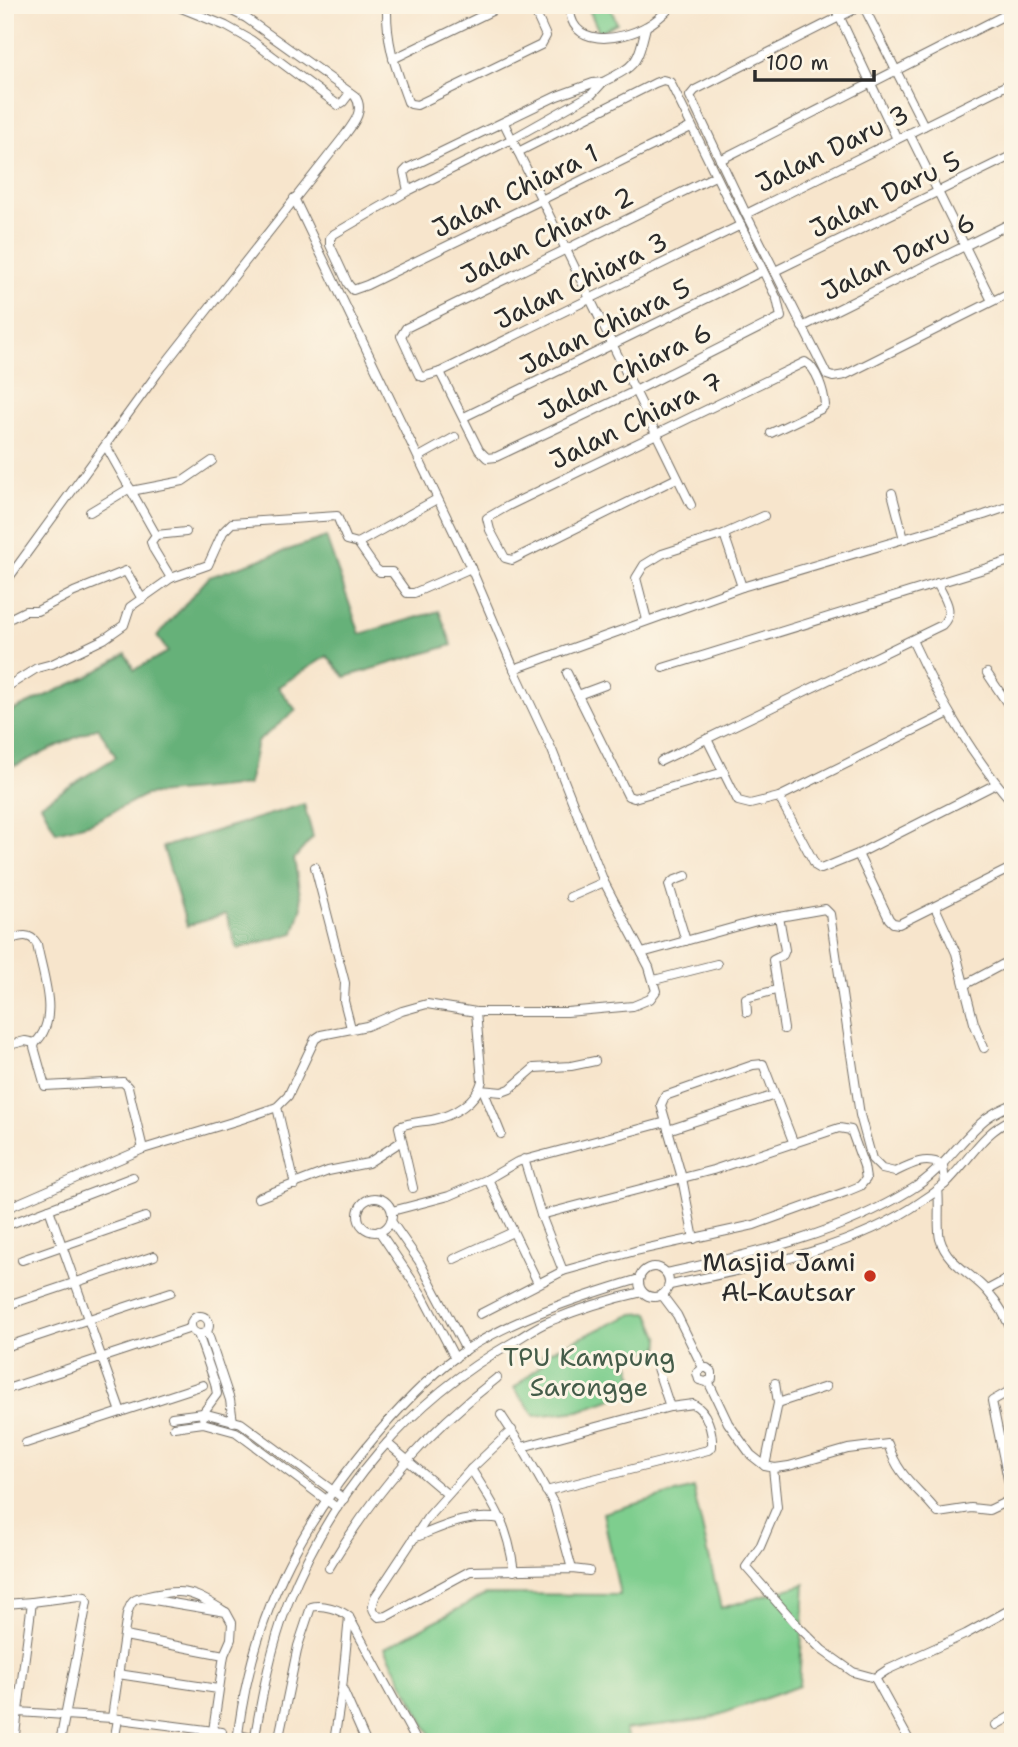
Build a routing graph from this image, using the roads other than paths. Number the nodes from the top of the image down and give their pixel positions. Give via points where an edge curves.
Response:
1 (174, 5) edge
2 (220, 5) edge
3 (387, 5) edge
4 (504, 5) edge
5 (533, 5) edge
6 (570, 5) edge
7 (673, 5) edge
8 (834, 5) edge
9 (863, 5) edge
10 (1013, 12) edge
11 (839, 17) junction
12 (646, 27) junction
13 (393, 59) junction
14 (896, 71) junction
15 (603, 82) junction
16 (1013, 82) edge
17 (871, 83) junction
18 (569, 91) junction
19 (352, 94) junction
20 (573, 104) junction
21 (504, 122) junction
22 (924, 126) junction
23 (691, 127) junction
24 (909, 133) junction
25 (512, 139) junction
26 (897, 139) junction
27 (518, 152) junction
28 (1013, 155) edge
29 (720, 160) junction
30 (715, 176) junction
31 (408, 191) junction
32 (938, 191) junction
33 (294, 198) junction
34 (542, 200) junction
35 (746, 214) junction
36 (1013, 222) edge
37 (741, 225) junction
38 (965, 246) junction
39 (566, 249) junction
40 (763, 271) junction
41 (775, 271) junction
42 (1013, 291) edge
43 (590, 299) junction
44 (992, 301) junction
45 (802, 327) junction
46 (612, 345) junction
47 (440, 372) junction
48 (635, 391) junction
49 (464, 417) junction
50 (771, 433) dead end
51 (656, 435) junction
52 (455, 437) dead end
53 (106, 446) junction
54 (419, 457) junction
55 (212, 461) dead end
56 (677, 478) junction
57 (131, 490) junction
58 (892, 493) dead end
59 (437, 499) junction
60 (691, 505) dead end
61 (1013, 505) edge
62 (90, 512) dead end
63 (764, 516) dead end
64 (186, 532) dead end
65 (724, 534) junction
66 (156, 535) junction
67 (904, 539) junction
68 (358, 544) junction
69 (1013, 560) edge
70 (471, 568) junction
71 (171, 578) junction
72 (5, 583) edge
73 (937, 583) junction
74 (742, 587) junction
75 (142, 599) junction
76 (648, 620) junction
77 (5, 621) edge
78 (912, 640) junction
79 (663, 668) dead end
80 (514, 669) junction
81 (567, 673) dead end
82 (987, 673) dead end
83 (605, 685) dead end
84 (5, 688) edge
85 (578, 695) junction
86 (1013, 712) edge
87 (949, 713) junction
88 (707, 739) junction
89 (661, 761) dead end
90 (724, 772) junction
91 (996, 783) junction
92 (779, 797) junction
93 (1013, 803) edge
94 (858, 854) junction
95 (315, 867) dead end
96 (1013, 867) edge
97 (686, 876) dead end
98 (604, 882) junction
99 (570, 897) dead end
100 (935, 907) junction
101 (779, 917) junction
102 (5, 941) edge
103 (686, 941) junction
104 (642, 953) junction
105 (1013, 959) edge
106 (717, 964) dead end
107 (654, 980) junction
108 (966, 984) junction
109 (776, 990) junction
110 (476, 1012) junction
111 (747, 1012) dead end
112 (351, 1028) junction
113 (784, 1029) dead end
114 (35, 1042) junction
115 (5, 1046) edge
116 (984, 1048) dead end
117 (595, 1061) dead end
118 (482, 1091) junction
119 (775, 1095) junction
120 (1013, 1104) edge
121 (277, 1107) junction
122 (1013, 1119) edge
123 (667, 1126) junction
124 (501, 1133) dead end
125 (402, 1141) junction
126 (794, 1144) junction
127 (143, 1149) junction
128 (524, 1160) junction
129 (943, 1165) junction
130 (133, 1177) dead end
131 (682, 1178) junction
132 (488, 1179) junction
133 (295, 1185) junction
134 (942, 1187) junction
135 (414, 1188) dead end
136 (258, 1198) dead end
137 (5, 1209) edge
138 (49, 1209) junction
139 (392, 1211) junction
140 (541, 1215) junction
141 (145, 1217) dead end
142 (391, 1221) junction
143 (10, 1224) dead end
144 (379, 1231) junction
145 (513, 1232) junction
146 (694, 1239) junction
147 (62, 1246) junction
148 (154, 1256) dead end
149 (454, 1259) dead end
150 (22, 1260) dead end
151 (563, 1271) junction
152 (667, 1273) junction
153 (1013, 1276) edge
154 (639, 1279) junction
155 (75, 1283) junction
156 (538, 1283) junction
157 (670, 1285) junction
158 (434, 1289) junction
159 (987, 1290) junction
160 (171, 1292) dead end
161 (642, 1292) junction
162 (422, 1295) junction
163 (662, 1295) junction
164 (5, 1306) edge
165 (480, 1314) dead end
166 (88, 1320) junction
167 (199, 1331) junction
168 (491, 1335) junction
169 (1013, 1335) edge
170 (5, 1347) edge
171 (500, 1349) junction
172 (466, 1350) junction
173 (102, 1358) junction
174 (455, 1359) junction
175 (654, 1359) dead end
176 (497, 1378) dead end
177 (775, 1384) dead end
178 (203, 1385) dead end
179 (826, 1387) dead end
180 (7, 1389) edge
181 (1013, 1390) edge
182 (778, 1403) junction
183 (670, 1408) junction
184 (121, 1412) junction
185 (204, 1413) junction
186 (501, 1415) dead end
187 (172, 1417) dead end
188 (234, 1420) junction
189 (203, 1423) junction
190 (174, 1427) dead end
191 (230, 1430) junction
192 (512, 1430) junction
193 (26, 1443) dead end
194 (387, 1443) junction
195 (522, 1447) junction
196 (406, 1459) junction
197 (769, 1467) junction
198 (471, 1469) junction
199 (332, 1491) junction
200 (547, 1491) junction
201 (447, 1494) junction
202 (326, 1499) junction
203 (344, 1499) junction
204 (1013, 1499) edge
205 (337, 1508) junction
206 (502, 1519) junction
207 (413, 1539) junction
208 (329, 1569) dead end
209 (572, 1569) junction
210 (514, 1571) junction
211 (589, 1571) dead end
212 (142, 1598) junction
213 (32, 1602) junction
214 (5, 1604) edge
215 (1013, 1608) edge
216 (226, 1612) junction
217 (349, 1617) junction
218 (125, 1636) junction
219 (224, 1655) junction
220 (118, 1674) junction
221 (875, 1678) junction
222 (218, 1689) junction
223 (342, 1689) junction
224 (18, 1712) junction
225 (65, 1714) junction
226 (1013, 1715) edge
227 (115, 1718) junction
228 (996, 1725) dead end
229 (11, 1737) edge
230 (238, 1738) edge
231 (254, 1740) edge
232 (414, 1741) edge
233 (60, 1742) edge
234 (114, 1742) edge
235 (272, 1742) edge
236 (278, 1742) edge
237 (334, 1742) edge
238 (366, 1742) edge
239 (910, 1742) edge

1 - 19 street via 243,35 338,105
2 - 19 street via 246,18
3 - 13 street
4 - 13 street
5 - 13 street via 545,41 417,105 411,104
6 - 12 street via 577,29 588,36 624,36
7 - 12 street
8 - 11 street
9 - 11 street
9 - 14 street
10 - 14 street
11 - 17 street
11 - 29 street via 690,96
12 - 15 street via 634,65
14 - 17 street
14 - 22 street
15 - 18 street
15 - 20 street
16 - 22 street, Jalan Daru 3
17 - 26 street
17 - 29 street
18 - 20 street
18 - 21 street
19 - 33 street via 359,102 352,125
20 - 25 street
21 - 25 street
21 - 31 street via 408,168 404,180
22 - 24 street, Jalan Daru 3
23 - 27 street via 670,82 663,80
23 - 30 street
23 - 34 street, Jalan Chiara 1
24 - 26 street, Jalan Daru 3
24 - 32 street
25 - 27 street
25 - 31 street
26 - 35 street, Jalan Daru 3
27 - 34 street
28 - 32 street, Jalan Daru 5
29 - 35 street
30 - 37 street
30 - 39 street, Jalan Chiara 2
31 - 34 street, Jalan Chiara 1 via 330,238 348,284 356,289
32 - 38 street
32 - 41 street, Jalan Daru 5
33 - 53 street
33 - 54 street
34 - 39 street
35 - 41 street
36 - 38 street, Jalan Daru 6
37 - 40 street
37 - 43 street, Jalan Chiara 3
38 - 44 street
38 - 45 street, Jalan Daru 6
39 - 43 street
39 - 47 street, Jalan Chiara 2 via 406,328 401,336 419,375
40 - 46 street, Jalan Chiara 5
40 - 48 street, Jalan Chiara 6 via 780,317
41 - 45 street
42 - 44 street
43 - 46 street
43 - 47 street, Jalan Chiara 3
44 - 45 street via 833,377 821,366
46 - 48 street
46 - 49 street, Jalan Chiara 5
47 - 49 street
48 - 49 street, Jalan Chiara 6 via 496,457 486,458 479,450
48 - 51 street
50 - 51 street, Jalan Chiara 7 via 825,405 811,365 798,363
51 - 56 street
51 - 56 street, Jalan Chiara 7 via 508,506 487,518 489,530 505,558 512,561
52 - 54 street
53 - 57 street
53 - 72 street
54 - 59 street
55 - 57 street via 183,481
56 - 60 street
57 - 62 street
57 - 66 street
58 - 67 street
59 - 68 street
59 - 70 street
61 - 67 street
63 - 65 street
64 - 66 street
65 - 74 street
65 - 76 street via 662,554 644,565 636,578
66 - 71 street via 151,542 153,550
67 - 74 street
68 - 70 street via 376,569 392,572 407,593
68 - 71 street via 347,540 337,516 232,523 208,565
69 - 73 street
70 - 80 street
71 - 75 street
73 - 78 street via 949,618
73 - 79 street
74 - 76 street
75 - 77 street via 126,571
75 - 84 street via 130,607 124,625 115,632
76 - 80 street
78 - 87 street
78 - 88 street
80 - 98 street
81 - 85 street
82 - 86 street
83 - 85 street
85 - 90 street via 628,796
87 - 91 street
87 - 92 street
88 - 89 street
88 - 90 street
90 - 92 street via 738,801 750,804
91 - 93 street
91 - 94 street
92 - 94 street via 816,866 827,868
94 - 100 street via 893,923
95 - 112 street via 345,983
96 - 100 street
97 - 103 street via 669,886
98 - 99 street
98 - 104 street
100 - 108 street
101 - 103 street
101 - 109 street via 785,950 773,960
101 - 129 street via 817,909 830,914 855,1091 872,1159 892,1172 923,1160
102 - 114 street via 26,935 37,944 49,1020 43,1036
103 - 104 street
104 - 107 street
105 - 108 street
106 - 107 street
107 - 110 street via 656,991 650,999 633,1006
108 - 116 street
109 - 111 street via 746,998
109 - 113 street
110 - 112 street via 427,1004
110 - 118 street
112 - 121 street via 315,1039 288,1096
114 - 115 street
114 - 127 street via 45,1086 123,1082
117 - 118 street via 534,1068 510,1089
118 - 124 street
118 - 125 street via 451,1114 401,1126
119 - 123 street
119 - 123 street via 763,1064 753,1065 665,1096 661,1105
119 - 126 street
120 - 129 street via 981,1122
121 - 127 street
121 - 133 street
122 - 134 street via 990,1131
123 - 128 street
123 - 131 street
125 - 133 street via 368,1163 328,1171
125 - 135 street
126 - 131 street
126 - 146 street via 839,1128 851,1130 866,1179 848,1191 754,1225
127 - 137 street
128 - 132 street
128 - 140 street
129 - 134 street
129 - 152 street via 913,1189 829,1230 765,1251
130 - 138 street
131 - 140 street
131 - 146 street
132 - 139 street via 449,1196
132 - 145 street
133 - 136 street
134 - 157 street via 920,1203 836,1243 765,1265
134 - 159 street via 939,1237 953,1262
138 - 143 street
138 - 147 street
139 - 142 street
139 - 144 street via 382,1199 362,1204 361,1224 369,1231
140 - 151 street
141 - 147 street
142 - 144 street
142 - 158 street
144 - 162 street
145 - 149 street
145 - 156 street
146 - 151 street
147 - 150 street
147 - 155 street
148 - 155 street
151 - 156 street
152 - 154 street via 649,1267
152 - 157 street
153 - 159 street
154 - 161 street
154 - 168 street via 544,1310
155 - 164 street
155 - 166 street
156 - 165 street
157 - 163 street
158 - 162 street
158 - 172 street
159 - 169 street
160 - 166 street
161 - 163 street via 652,1298
161 - 171 street via 548,1321
162 - 174 street
163 - 197 street via 677,1315 702,1368 712,1372 708,1381 728,1423 751,1455
166 - 170 street
166 - 173 street
167 - 173 street
167 - 185 street via 217,1394
167 - 188 street via 230,1400
168 - 171 street
168 - 172 street
171 - 194 street via 412,1415
172 - 174 street
173 - 180 street
173 - 184 street
174 - 199 street via 399,1408
175 - 183 street
176 - 196 street
177 - 182 street
178 - 184 street
179 - 182 street
181 - 204 street via 992,1401
182 - 197 street
183 - 195 street
183 - 200 street via 700,1407 713,1437 712,1447
184 - 193 street
185 - 187 street
185 - 188 street
185 - 189 street
186 - 192 street
188 - 191 street
188 - 199 street
189 - 190 street
189 - 191 street
191 - 202 street
192 - 195 street
192 - 198 street
194 - 196 street
194 - 203 street
195 - 200 street
196 - 201 street
196 - 208 street
197 - 204 street via 888,1444 894,1463 938,1513 989,1510
197 - 221 street via 777,1507 760,1548 746,1567 822,1650 852,1672
198 - 201 street
198 - 206 street
199 - 202 street
199 - 203 street
200 - 209 street
201 - 207 street
202 - 205 street
202 - 230 street via 295,1549 272,1599 247,1686
203 - 205 street
205 - 231 street via 288,1602 272,1650
206 - 207 street via 457,1520
206 - 210 street
207 - 210 street via 374,1597 372,1610 379,1617 470,1571
209 - 210 street
209 - 211 street
212 - 216 street
212 - 216 street via 189,1592
212 - 218 street via 132,1602
213 - 214 street
213 - 224 street
213 - 225 street via 79,1596 87,1602
215 - 221 street
216 - 219 street via 232,1623
217 - 223 street
217 - 232 street
217 - 236 street via 318,1605 309,1610
218 - 219 street
218 - 220 street
219 - 222 street
220 - 222 street
220 - 227 street
221 - 239 street
222 - 227 street via 217,1732
223 - 237 street
223 - 238 street
224 - 225 street
224 - 229 street
225 - 227 street
225 - 233 street
226 - 228 street
227 - 234 street
230 - 231 street
231 - 235 street

